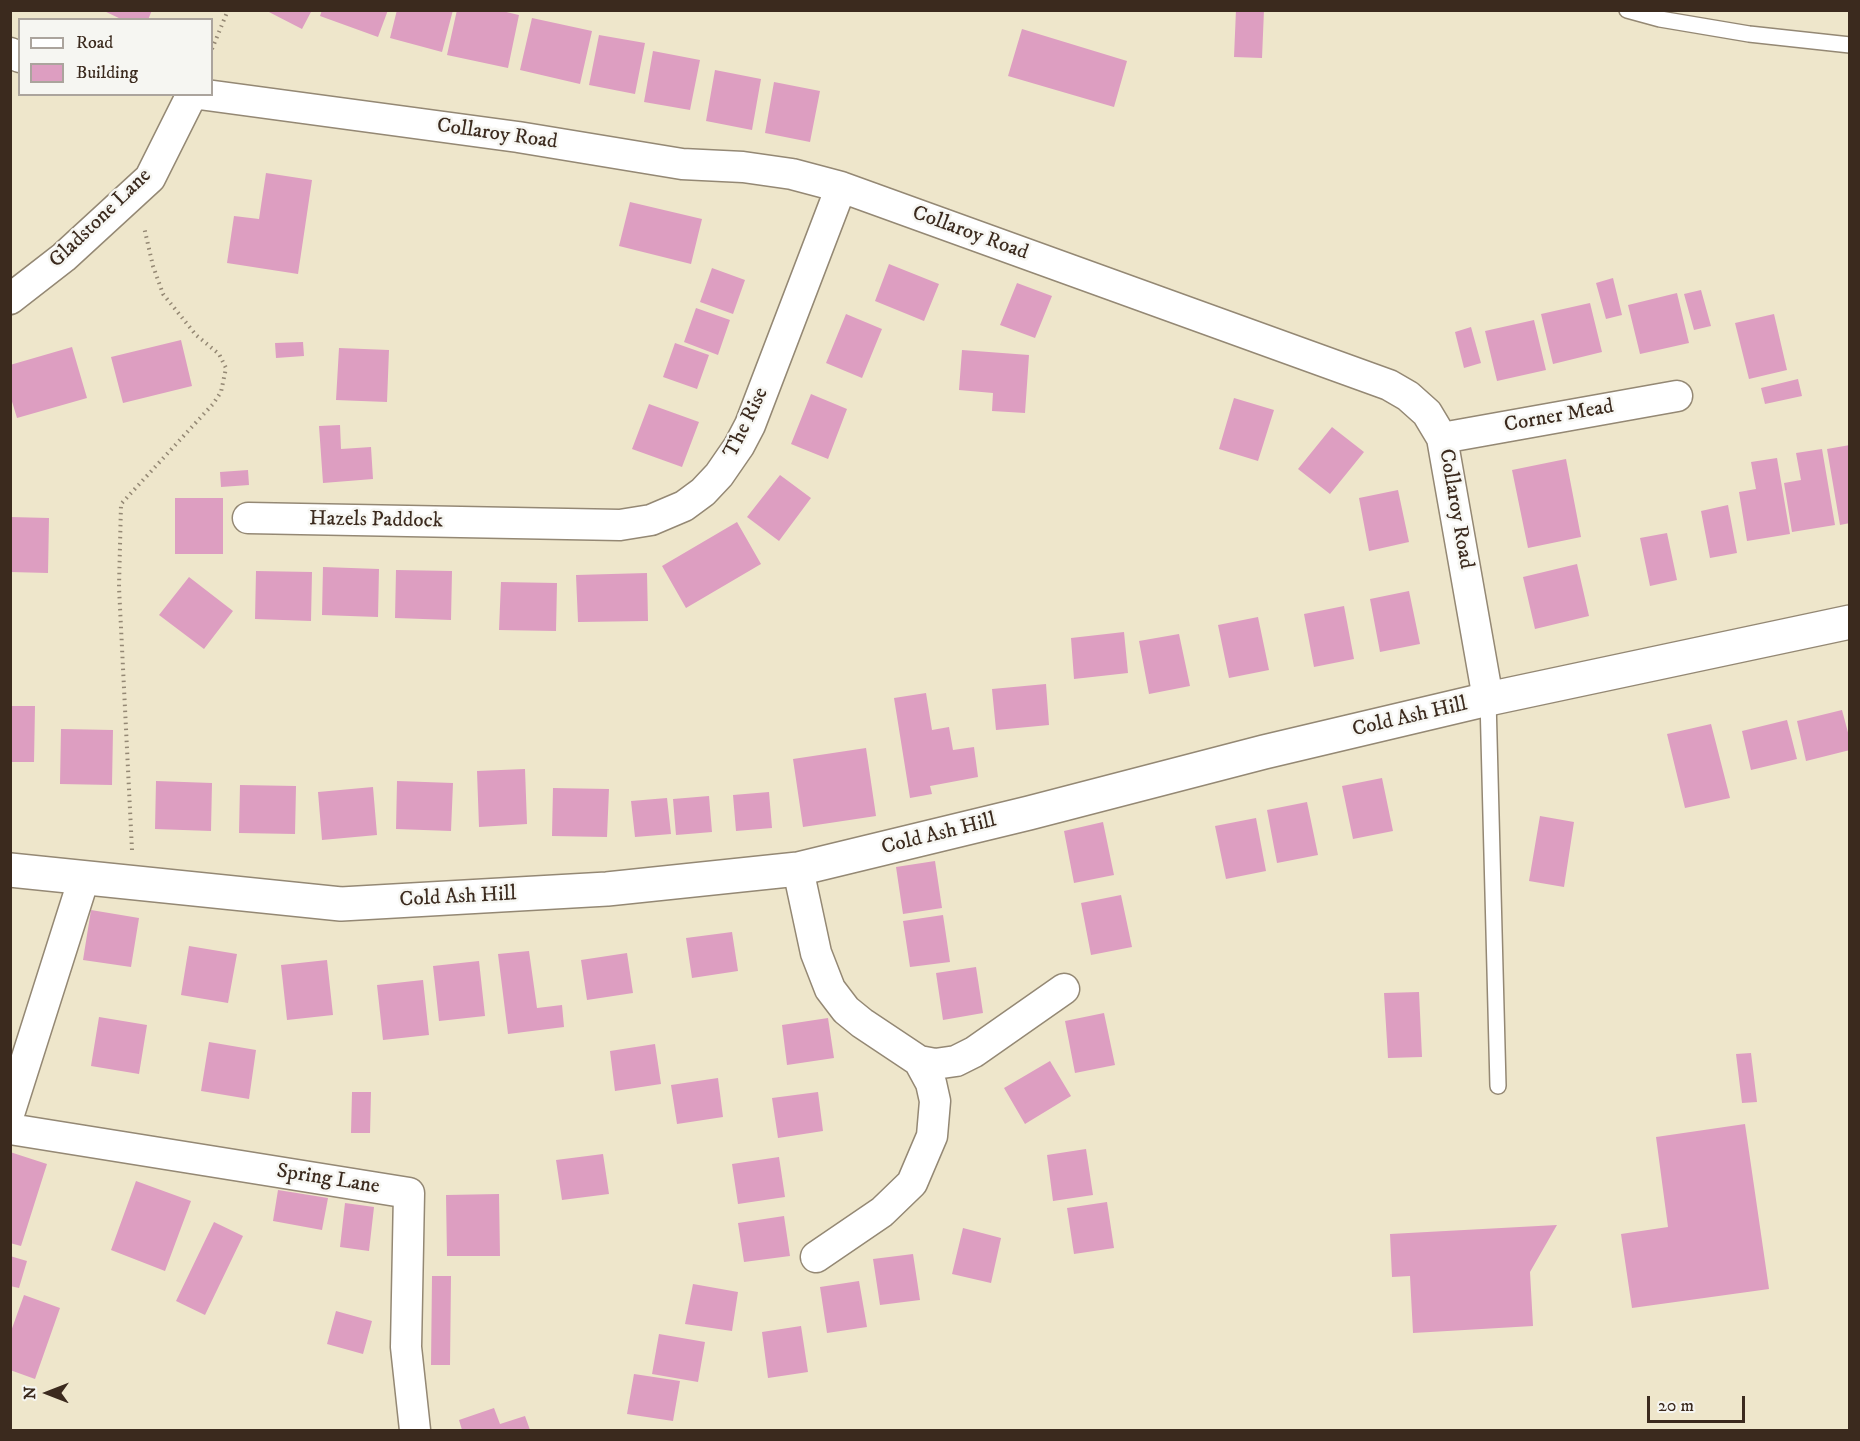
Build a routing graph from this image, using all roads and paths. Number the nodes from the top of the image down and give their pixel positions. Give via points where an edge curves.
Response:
1 (228, 10) edge
2 (1626, 10) edge
3 (1850, 45) edge
4 (213, 47) edge
5 (191, 96) edge
6 (213, 96) edge
7 (841, 187) junction
8 (136, 191) junction
9 (10, 299) edge
10 (1677, 396) dead end
11 (1442, 438) junction
12 (248, 518) dead end
13 (504, 523) joint
14 (1850, 622) edge
15 (1488, 699) junction
16 (798, 869) junction
17 (10, 870) edge
18 (84, 878) junction
19 (134, 884) junction
20 (1064, 989) dead end
21 (919, 1061) junction
22 (1498, 1086) dead end
23 (10, 1112) edge
24 (10, 1129) edge
25 (816, 1257) dead end
26 (415, 1431) edge

1 - 4 path
2 - 3 lane via 1749,34
5 - 8 street, Gladstone Lane via 150,178
6 - 7 street, Collaroy Road via 518,137 682,164 792,174
7 - 11 street, Collaroy Road via 1389,385 1427,413
7 - 13 street, The Rise via 750,425 729,462 703,492 684,506 651,520 620,525
8 - 9 street, Gladstone Lane via 64,257
8 - 19 path via 153,266 164,294 196,335 219,354 226,368 221,392 213,404 122,504 119,587
10 - 11 street, Corner Mead
11 - 15 street, Collaroy Road
12 - 13 street, Hazels Paddock
14 - 15 street, Cold Ash Hill
15 - 16 street, Cold Ash Hill
15 - 22 lane
16 - 19 street, Cold Ash Hill via 607,889 341,904
16 - 21 street via 816,953 830,989 862,1023
17 - 18 street, Cold Ash Hill
18 - 19 street, Cold Ash Hill
18 - 23 street
20 - 21 street via 974,1052 935,1064
21 - 25 street via 931,1083 935,1116 932,1136 912,1183 882,1212
24 - 26 street, Spring Lane via 410,1193 406,1347

